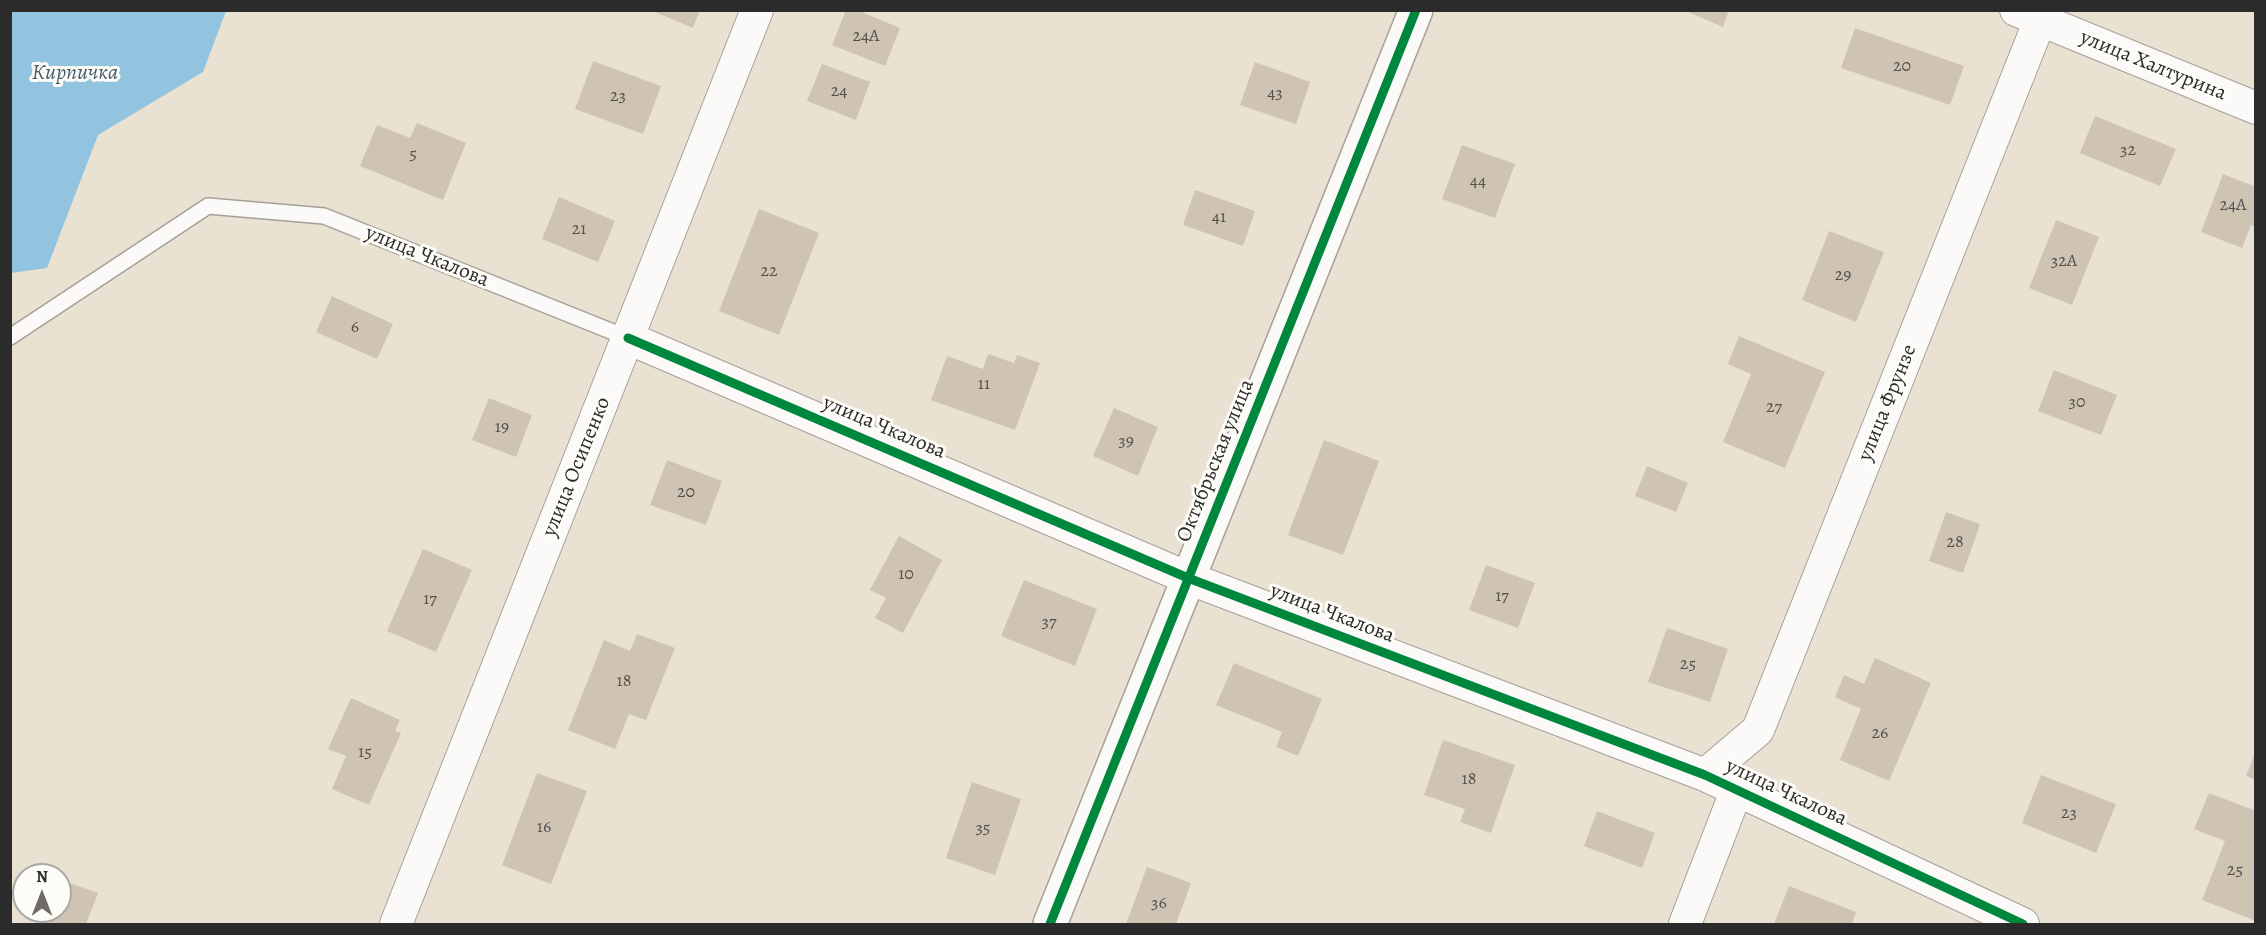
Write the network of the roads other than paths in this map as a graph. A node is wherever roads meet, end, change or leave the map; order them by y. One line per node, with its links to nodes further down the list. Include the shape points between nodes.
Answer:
1 (758, 10): 6 (street, улица Осипенко)
2 (1416, 10): 7 (street, Октябрьская улица)
3 (2034, 14): 4 (street, улица Халтурина); 8 (street, улица Фрунзе, via 1758,730)
4 (2256, 108)
5 (10, 337): 6 (lane, улица Чкалова, via 208,206 324,216)
6 (628, 338): 7 (street, улица Чкалова); 10 (street, улица Осипенко)
7 (1188, 578): 8 (street, улица Чкалова); 11 (street, Октябрьская улица)
8 (1705, 775): 9 (street, улица Чкалова)
9 (1737, 789): 12 (street); 13 (street, улица Чкалова)
10 (396, 924)
11 (1050, 924)
12 (1685, 924)
13 (2023, 924)

